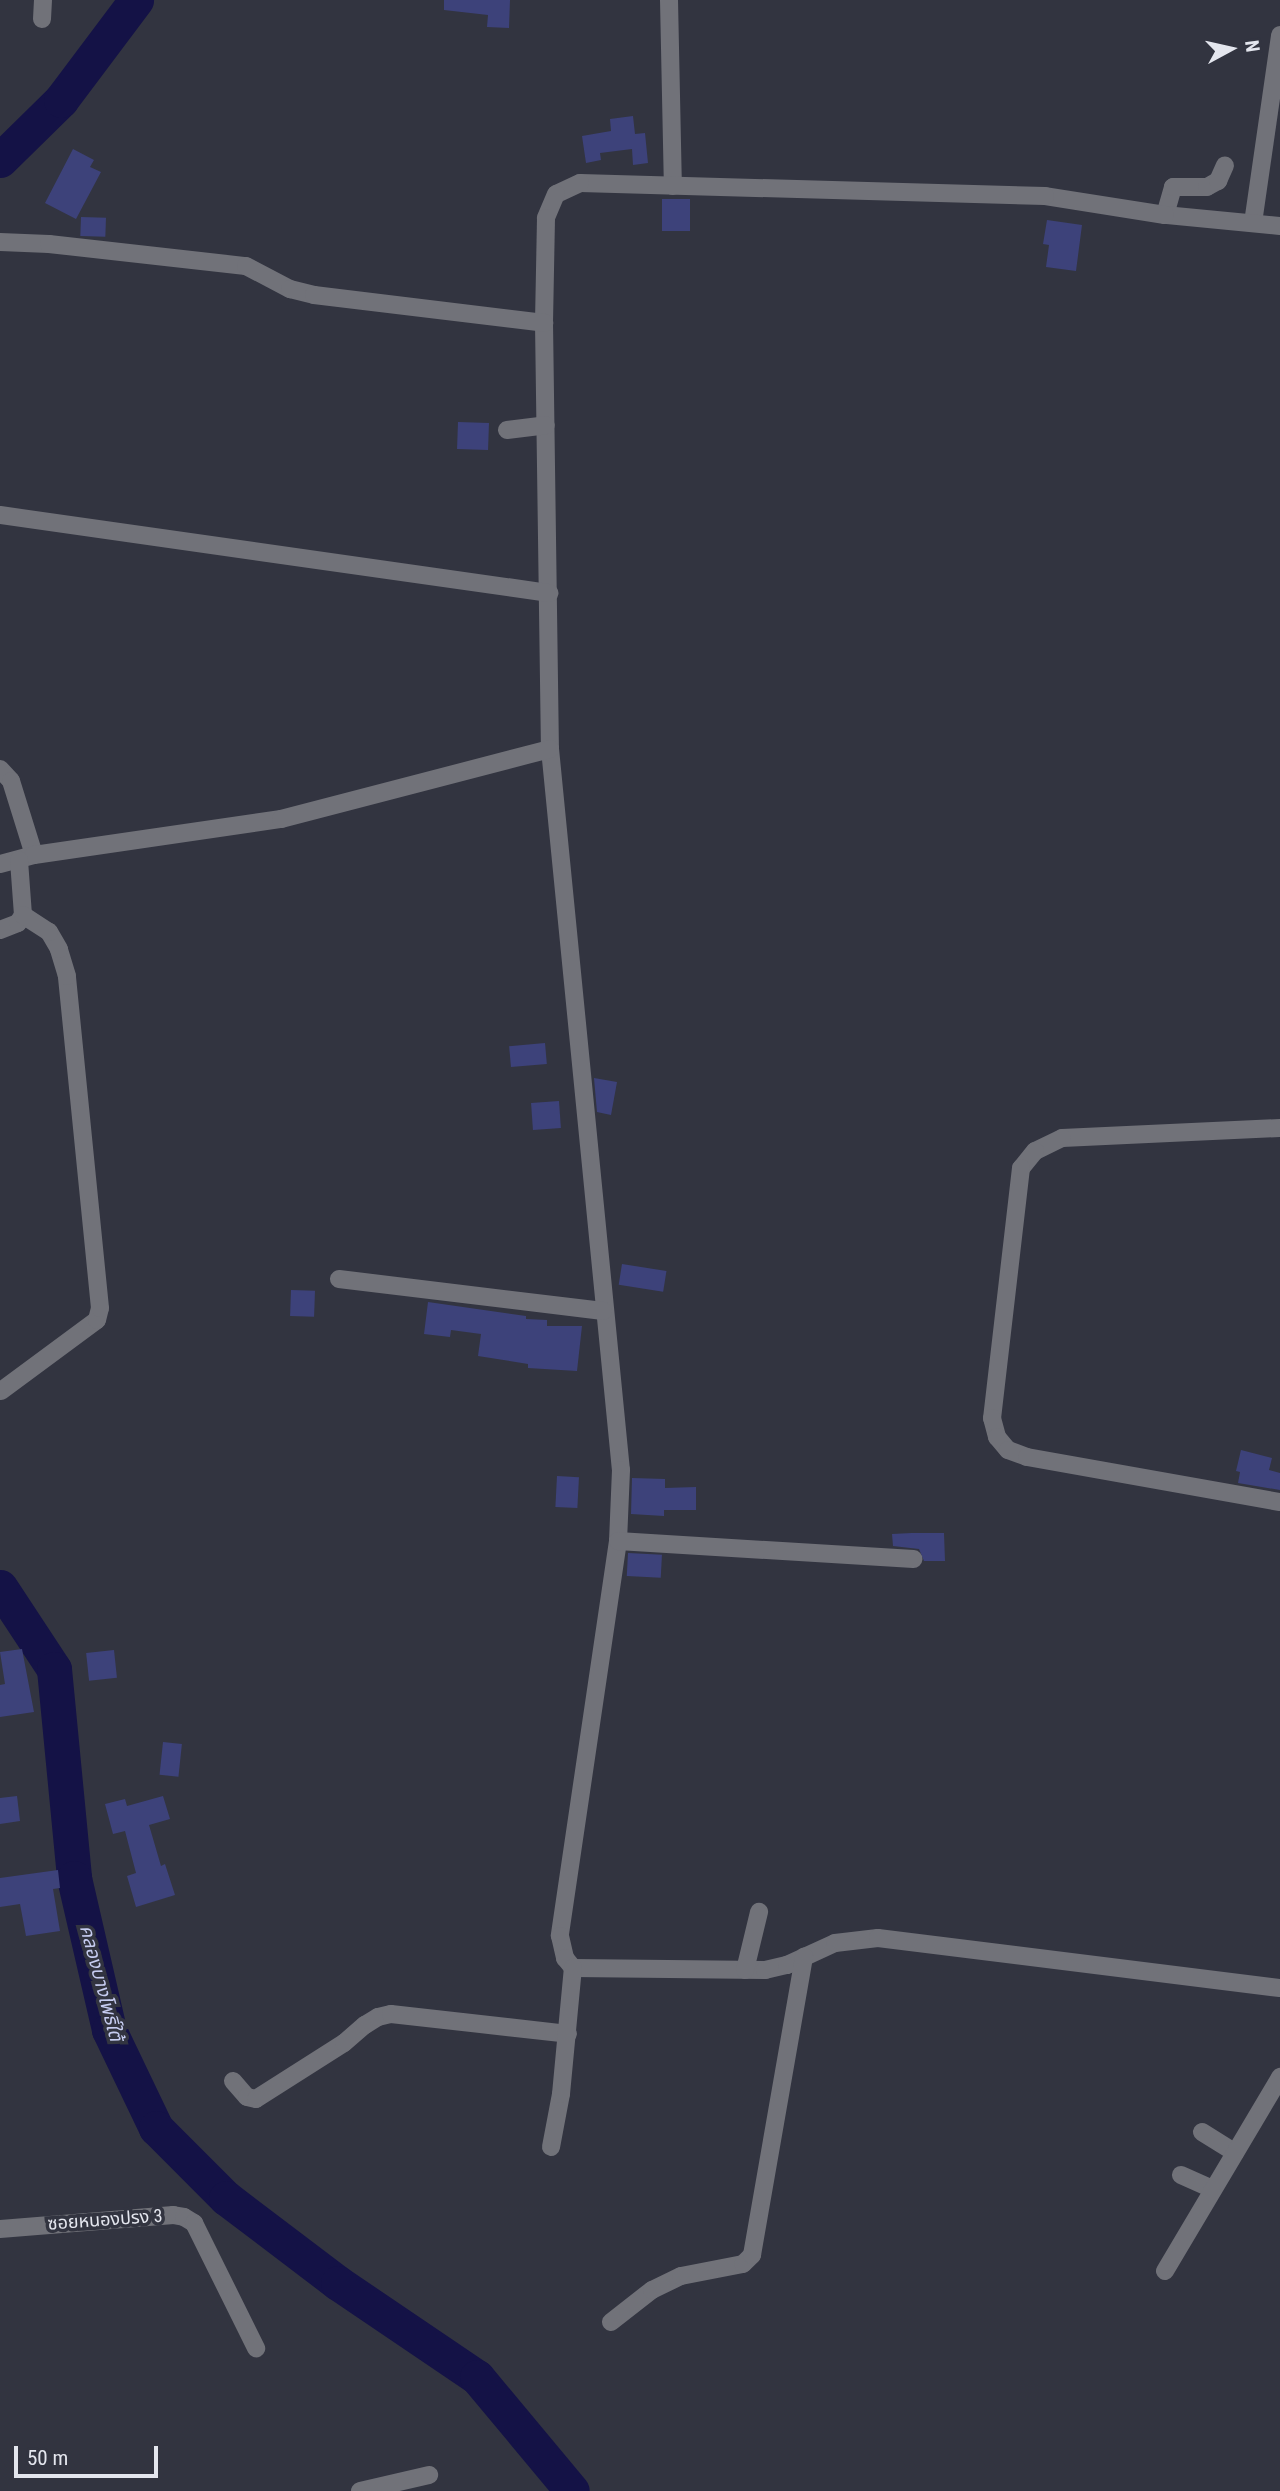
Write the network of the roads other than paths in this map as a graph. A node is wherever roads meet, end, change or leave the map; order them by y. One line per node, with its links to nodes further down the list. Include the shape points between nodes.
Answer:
1 (43, 0): 3 (street)
2 (669, 0): 6 (street)
3 (43, 19)
4 (1280, 35): 8 (street)
5 (1225, 165): 7 (street, via 1219,181 1208,187 1173,187)
6 (673, 186): 7 (street, via 1045,196); 11 (street, via 580,183 556,194 545,218)
7 (1166, 215): 8 (street)
8 (1253, 223): 9 (street)
9 (1280, 226)
10 (0, 242): 11 (street, via 246,266 290,289 314,295)
11 (544, 323): 12 (street)
12 (546, 425): 13 (street); 15 (street)
13 (507, 430)
14 (0, 515): 15 (street)
15 (549, 593): 16 (street)
16 (550, 749): 18 (street, via 281,819); 24 (street)
17 (0, 769): 18 (street, via 11,781)
18 (26, 858): 19 (street); 20 (street)
19 (0, 864)
20 (23, 915): 21 (street, via 18,923); 25 (street, via 49,932 60,948 67,976 100,1308 97,1320)
21 (0, 930)
22 (1280, 1128): 26 (street, via 1062,1138 1035,1151 1021,1168 992,1418 996,1437 1008,1450 1027,1457)
23 (339, 1279): 24 (street)
24 (603, 1311): 27 (street, via 621,1470)
25 (1, 1391)
26 (1280, 1502)
27 (618, 1541): 28 (street); 31 (street, via 560,1936 565,1958)
28 (913, 1559)
29 (759, 1912): 32 (street)
30 (804, 1957): 32 (street, via 787,1965); 33 (street, via 835,1943 878,1938); 44 (street, via 752,2255 743,2264 681,2276 652,2290)
31 (573, 1968): 32 (street); 34 (street)
32 (745, 1970)
33 (1280, 1987)
34 (568, 2034): 36 (street, via 391,2014 365,2025 256,2099 247,2097); 38 (street)
35 (1280, 2077): 39 (street)
36 (233, 2081)
37 (1202, 2132): 39 (street)
38 (551, 2147)
39 (1235, 2153): 41 (street)
40 (1181, 2175): 41 (street)
41 (1213, 2189): 43 (street)
42 (0, 2229): 45 (street, ซอยหนองปรง 3, via 184,2217 194,2223)
43 (1165, 2271)
44 (611, 2322)
45 (256, 2348)
46 (429, 2475): 47 (street)
47 (360, 2491)

